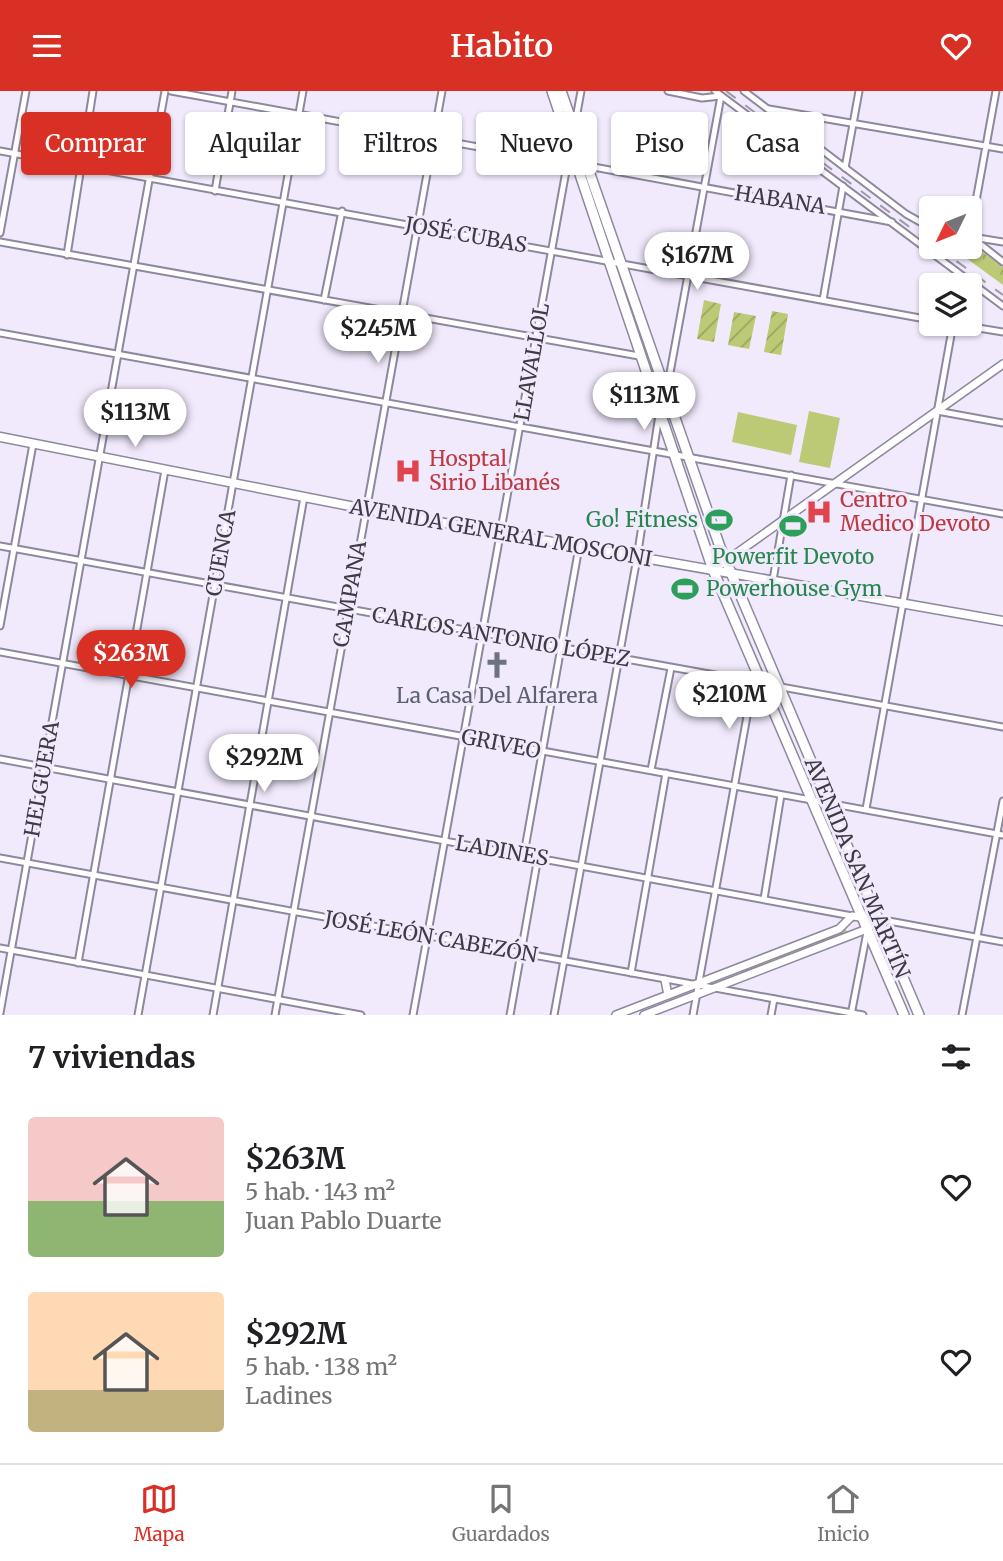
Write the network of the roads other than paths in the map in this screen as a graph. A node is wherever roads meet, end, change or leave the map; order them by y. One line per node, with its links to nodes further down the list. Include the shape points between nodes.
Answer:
1 (26, 91): 30 (street)
2 (93, 91): 19 (street)
3 (165, 91): 41 (street, HELGUERA)
4 (171, 91): 17 (street, HABANA)
5 (232, 91): 17 (street)
6 (303, 91): 21 (street, CUENCA)
7 (442, 91): 22 (street, CAMPANA)
8 (552, 91): 23 (main road, AVENIDA SAN MARTÍN)
9 (561, 91): 24 (main road, AVENIDA SAN MARTÍN)
10 (581, 91): 25 (street)
11 (668, 91): 16 (street, via 702,98)
12 (715, 91): 16 (street)
13 (744, 91): 18 (street)
14 (859, 91): 26 (street)
15 (996, 91): 27 (street)
16 (720, 96): 42 (street); 43 (street)
17 (230, 102): 20 (street, HABANA); 44 (street)
18 (769, 109): 26 (street); 33 (street)
19 (90, 112)
20 (283, 112)
21 (300, 112)
22 (438, 112)
23 (558, 112)
24 (569, 112)
25 (577, 112)
26 (853, 125): 27 (street); 33 (street)
27 (985, 146): 28 (street); 45 (street)
28 (1003, 149)
29 (0, 151): 30 (street, JOSÉ CUBAS)
30 (15, 154): 31 (street, JOSÉ CUBAS); 52 (street)
31 (21, 155)
32 (597, 168): 43 (street, HABANA)
33 (845, 168): 49 (street)
34 (79, 175): 58 (street)
35 (133, 175): 41 (street, JOSÉ CUBAS)
36 (288, 175): 46 (street, CUENCA)
37 (426, 175): 51 (street, CAMPANA)
38 (565, 175): 57 (street, LLAVALLOL)
39 (577, 175): 59 (main road, AVENIDA SAN MARTÍN)
40 (591, 175): 61 (main road, AVENIDA SAN MARTÍN)
41 (149, 178): 44 (street, JOSÉ CUBAS); 62 (street, HELGUERA)
42 (843, 186): 47 (street); 50 (street)
43 (702, 188): 47 (street, HABANA); 64 (street)
44 (215, 191): 46 (street, JOSÉ CUBAS)
45 (977, 196)
46 (283, 203): 48 (street, JOSÉ CUBAS); 65 (street, CUENCA)
47 (838, 210): 50 (street, HABANA); 68 (street)
48 (342, 211): 51 (street, JOSÉ CUBAS); 67 (street)
49 (919, 220)
50 (892, 222): 63 (street)
51 (417, 226): 57 (street, JOSÉ CUBAS); 70 (street, CAMPANA)
52 (0, 233)
53 (982, 238): 55 (street)
54 (0, 242): 58 (street)
55 (1003, 242)
56 (982, 245): 60 (street)
57 (552, 250): 59 (street, JOSÉ CUBAS); 76 (street, LLAVALLOL)
58 (67, 254): 62 (street)
59 (607, 261): 61 (street, JOSÉ CUBAS); 78 (main road, AVENIDA SAN MARTÍN)
60 (1003, 261)
61 (623, 263): 64 (street, JOSÉ CUBAS); 81 (main road, AVENIDA SAN MARTÍN)
62 (134, 266): 65 (street); 77 (street, HELGUERA)
63 (957, 273)
64 (686, 275): 68 (street, JOSÉ CUBAS); 81 (street)
65 (268, 290): 67 (street); 80 (street, CUENCA)
66 (982, 291): 69 (street)
67 (324, 300): 70 (street)
68 (823, 300): 71 (street, JOSÉ CUBAS)
69 (1003, 306)
70 (400, 314): 76 (street); 82 (street, CAMPANA)
71 (919, 318)
72 (982, 329): 73 (street)
73 (1003, 332)
74 (0, 333): 77 (street)
75 (952, 336): 83 (street)
76 (536, 339): 78 (street); 86 (street, LLAVALLOL)
77 (117, 354): 80 (street); 91 (street, HELGUERA)
78 (639, 356): 84 (main road, AVENIDA SAN MARTÍN)
79 (1003, 365): 83 (street)
80 (251, 378): 82 (street); 95 (street, CUENCA)
81 (666, 391): 92 (main road, AVENIDA SAN MARTÍN)
82 (384, 403): 86 (street); 99 (street, CAMPANA)
83 (937, 411): 85 (street); 96 (street); 98 (street)
84 (659, 415): 89 (street); 90 (main road, AVENIDA SAN MARTÍN)
85 (1003, 423)
86 (521, 427): 89 (street); 102 (street, LLAVALLOL)
87 (0, 437): 88 (main road, AVENIDA GENERAL MOSCONI)
88 (33, 444): 91 (main road, AVENIDA GENERAL MOSCONI); 105 (street)
89 (654, 451): 90 (street); 106 (street)
90 (674, 455): 92 (street); 109 (main road, AVENIDA SAN MARTÍN)
91 (99, 457): 93 (main road, AVENIDA GENERAL MOSCONI); 107 (street, HELGUERA)
92 (689, 457): 94 (street); 108 (main road, AVENIDA SAN MARTÍN)
93 (166, 470): 95 (main road, AVENIDA GENERAL MOSCONI); 110 (street)
94 (790, 475): 96 (street); 101 (street)
95 (232, 484): 97 (main road, AVENIDA GENERAL MOSCONI); 113 (street, CUENCA)
96 (833, 484): 98 (street); 101 (street)
97 (304, 497): 99 (main road, AVENIDA GENERAL MOSCONI); 114 (street)
98 (921, 500): 100 (street); 115 (street)
99 (365, 509): 102 (main road, AVENIDA GENERAL MOSCONI); 116 (street, CAMPANA)
100 (1003, 513)
101 (782, 520): 108 (street); 112 (street)
102 (501, 533): 104 (main road, AVENIDA GENERAL MOSCONI); 119 (street, LLAVALLOL)
103 (0, 546): 105 (street, CARLOS ANTONIO LÓPEZ)
104 (579, 547): 106 (main road, AVENIDA GENERAL MOSCONI); 120 (street)
105 (14, 548): 107 (street, CARLOS ANTONIO LÓPEZ); 118 (street)
106 (637, 558): 109 (main road, AVENIDA GENERAL MOSCONI); 122 (street)
107 (81, 560): 110 (street, CARLOS ANTONIO LÓPEZ); 123 (street, HELGUERA)
108 (725, 560): 109 (street); 111 (main road, AVENIDA SAN MARTÍN)
109 (713, 570): 111 (main road, AVENIDA GENERAL MOSCONI); 126 (main road, AVENIDA SAN MARTÍN)
110 (147, 572): 113 (street, CARLOS ANTONIO LÓPEZ); 125 (street)
111 (730, 573): 112 (main road, AVENIDA GENERAL MOSCONI); 127 (main road, AVENIDA SAN MARTÍN)
112 (773, 580): 115 (main road, AVENIDA GENERAL MOSCONI)
113 (215, 585): 114 (street, CARLOS ANTONIO LÓPEZ); 128 (street, CUENCA)
114 (287, 597): 116 (street, CARLOS ANTONIO LÓPEZ); 129 (street)
115 (902, 603): 117 (main road, AVENIDA GENERAL MOSCONI); 130 (street)
116 (348, 609): 119 (street, CARLOS ANTONIO LÓPEZ); 131 (street, CAMPANA)
117 (1003, 621)
118 (0, 626)
119 (483, 633): 120 (street, CARLOS ANTONIO LÓPEZ); 133 (street, LLAVALLOL)
120 (559, 647): 122 (street, CARLOS ANTONIO LÓPEZ); 134 (street)
121 (0, 652): 123 (street, GRIVEO)
122 (617, 658): 124 (street, CARLOS ANTONIO LÓPEZ); 136 (street)
123 (62, 664): 125 (street, GRIVEO); 137 (street, HELGUERA)
124 (671, 668): 126 (street, CARLOS ANTONIO LÓPEZ); 138 (street)
125 (128, 676): 128 (street, GRIVEO); 140 (street)
126 (755, 679): 127 (street, CARLOS ANTONIO LÓPEZ); 141 (street); 144 (main road, AVENIDA SAN MARTÍN)
127 (777, 685): 130 (street, CARLOS ANTONIO LÓPEZ); 146 (main road, AVENIDA SAN MARTÍN)
128 (196, 689): 129 (street, GRIVEO); 142 (street, CUENCA)
129 (268, 702): 131 (street, GRIVEO); 147 (street)
130 (883, 706): 132 (street, CARLOS ANTONIO LÓPEZ); 148 (street)
131 (329, 713): 133 (street, GRIVEO); 149 (street, CAMPANA)
132 (1003, 727)
133 (464, 737): 134 (street, GRIVEO); 151 (street, LLAVALLOL)
134 (542, 752): 136 (street, GRIVEO); 152 (street)
135 (0, 759): 137 (street, LADINES)
136 (600, 762): 138 (street, GRIVEO); 156 (street)
137 (43, 767): 140 (street, LADINES); 155 (street, HELGUERA)
138 (651, 770): 139 (street, GRIVEO)
139 (666, 773): 141 (street, GRIVEO); 158 (street)
140 (111, 780): 142 (street, LADINES); 157 (street)
141 (734, 786): 143 (street, GRIVEO); 160 (street)
142 (178, 792): 147 (street, LADINES); 159 (street, CUENCA)
143 (780, 795): 144 (street, GRIVEO); 161 (street)
144 (812, 800): 146 (street, GRIVEO); 164 (main road, AVENIDA SAN MARTÍN)
145 (1003, 801): 150 (street)
146 (829, 803): 148 (street, GRIVEO); 165 (main road, AVENIDA SAN MARTÍN)
147 (248, 804): 149 (street, LADINES); 162 (street)
148 (866, 809): 150 (street, GRIVEO)
149 (311, 816): 151 (street, LADINES); 163 (street, CAMPANA)
150 (1000, 834): 168 (street)
151 (446, 841): 152 (street, LADINES); 167 (street, LLAVALLOL)
152 (524, 854): 153 (street, LADINES)
153 (538, 857): 156 (street, LADINES); 172 (street)
154 (0, 858): 155 (street, JOSÉ LEÓN CABEZÓN)
155 (27, 863): 157 (street, JOSÉ LEÓN CABEZÓN); 171 (street, HELGUERA)
156 (580, 865): 158 (street, LADINES); 173 (street)
157 (93, 875): 159 (street, JOSÉ LEÓN CABEZÓN); 174 (street)
158 (648, 877): 160 (street, LADINES); 175 (street)
159 (160, 888): 162 (street, JOSÉ LEÓN CABEZÓN); 176 (street, CUENCA)
160 (716, 891): 161 (street, LADINES); 178 (street)
161 (764, 899): 164 (street, LADINES)
162 (233, 901): 163 (street, JOSÉ LEÓN CABEZÓN); 179 (street)
163 (294, 912): 167 (street, JOSÉ LEÓN CABEZÓN); 183 (street, CAMPANA)
164 (857, 916): 165 (street, LADINES); 166 (main road, AVENIDA SAN MARTÍN); 178 (street, via 839,929)
165 (878, 919): 166 (street); 168 (street, LADINES); 199 (main road, AVENIDA SAN MARTÍN)
166 (867, 929): 180 (street); 185 (street); 198 (main road, AVENIDA SAN MARTÍN)
167 (429, 936): 172 (street, JOSÉ LEÓN CABEZÓN); 190 (street, LLAVALLOL)
168 (978, 938): 169 (street, LADINES); 200 (street)
169 (1003, 942)
170 (0, 948): 171 (street)
171 (11, 950): 174 (street); 184 (street, HELGUERA)
172 (520, 953): 173 (street, JOSÉ LEÓN CABEZÓN); 191 (street)
173 (563, 960): 175 (street, JOSÉ LEÓN CABEZÓN); 192 (street)
174 (78, 963): 176 (street)
175 (631, 973): 177 (street, JOSÉ LEÓN CABEZÓN)
176 (144, 976): 179 (street); 186 (street, CUENCA)
177 (665, 980): 178 (street, JOSÉ LEÓN CABEZÓN); 181 (street)
178 (697, 987): 180 (street); 181 (street); 194 (street); 195 (street)
179 (218, 988): 183 (street); 187 (street)
180 (711, 989): 182 (street)
181 (668, 995): 193 (street)
182 (774, 999): 185 (street); 196 (street)
183 (278, 1000): 188 (street, CAMPANA); 189 (street)
184 (0, 1013)
185 (851, 1014): 197 (street)
186 (138, 1015)
187 (213, 1015)
188 (275, 1015)
189 (361, 1015)
190 (413, 1015)
191 (510, 1015)
192 (554, 1015)
193 (616, 1015)
194 (644, 1015)
195 (693, 1015)
196 (771, 1015)
197 (863, 1015)
198 (904, 1015)
199 (919, 1015)
200 (962, 1015)

